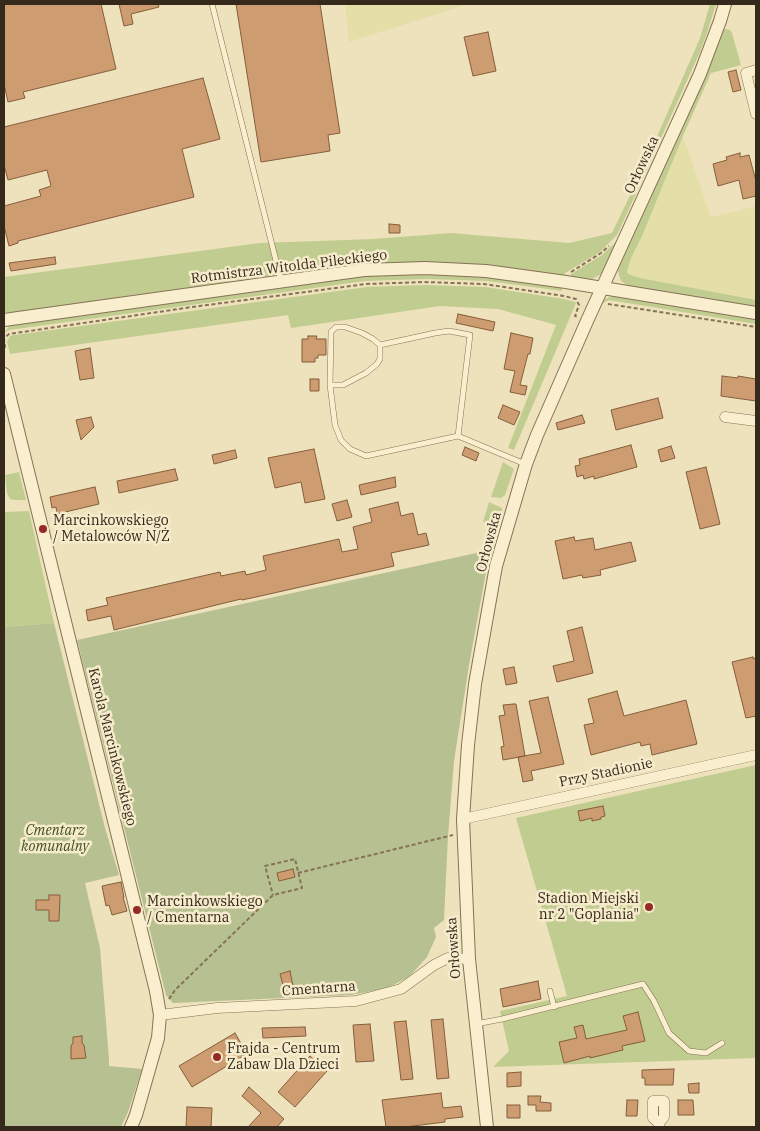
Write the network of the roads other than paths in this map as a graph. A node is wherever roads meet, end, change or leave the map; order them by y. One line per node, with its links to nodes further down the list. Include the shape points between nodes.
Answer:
1 (212, 4): 5 (lane)
2 (725, 4): 6 (street, Orłowska, via 700,74)
3 (756, 70): 4 (street, via 746,73)
4 (756, 114)
5 (281, 281): 6 (street, Rotmistrza Witolda Pileckiego, via 364,270 425,268 486,271); 8 (street, Rotmistrza Witolda Pileckiego)
6 (602, 288): 7 (street, Rotmistrza Witolda Pileckiego); 15 (street, Orłowska)
7 (756, 313)
8 (4, 320)
9 (380, 345): 11 (lane, via 380,359 366,373 343,385); 11 (lane, via 362,333 336,327 331,332); 14 (lane, via 449,331 470,335)
10 (4, 374): 21 (street, Karola Marcinkowskiego)
11 (330, 385): 14 (lane, via 335,424 341,440 350,449 366,456)
12 (725, 417): 13 (street)
13 (756, 421)
14 (458, 436): 15 (lane)
15 (526, 464): 17 (street, Orłowska, via 496,566 477,674)
16 (756, 755): 17 (street, Przy Stadionie)
17 (463, 819): 18 (street, Orłowska)
18 (468, 959): 21 (street, Cmentarna, via 448,958 401,989 356,1001 217,1008); 22 (street, Orłowska)
19 (550, 991): 20 (lane)
20 (554, 1007): 22 (lane); 23 (lane, via 644,984 669,1033 688,1051 706,1053)
21 (160, 1015): 24 (street, Karola Marcinkowskiego, via 156,1049)
22 (476, 1024): 25 (street, Orłowska)
23 (722, 1043)
24 (131, 1127)
25 (487, 1127)

